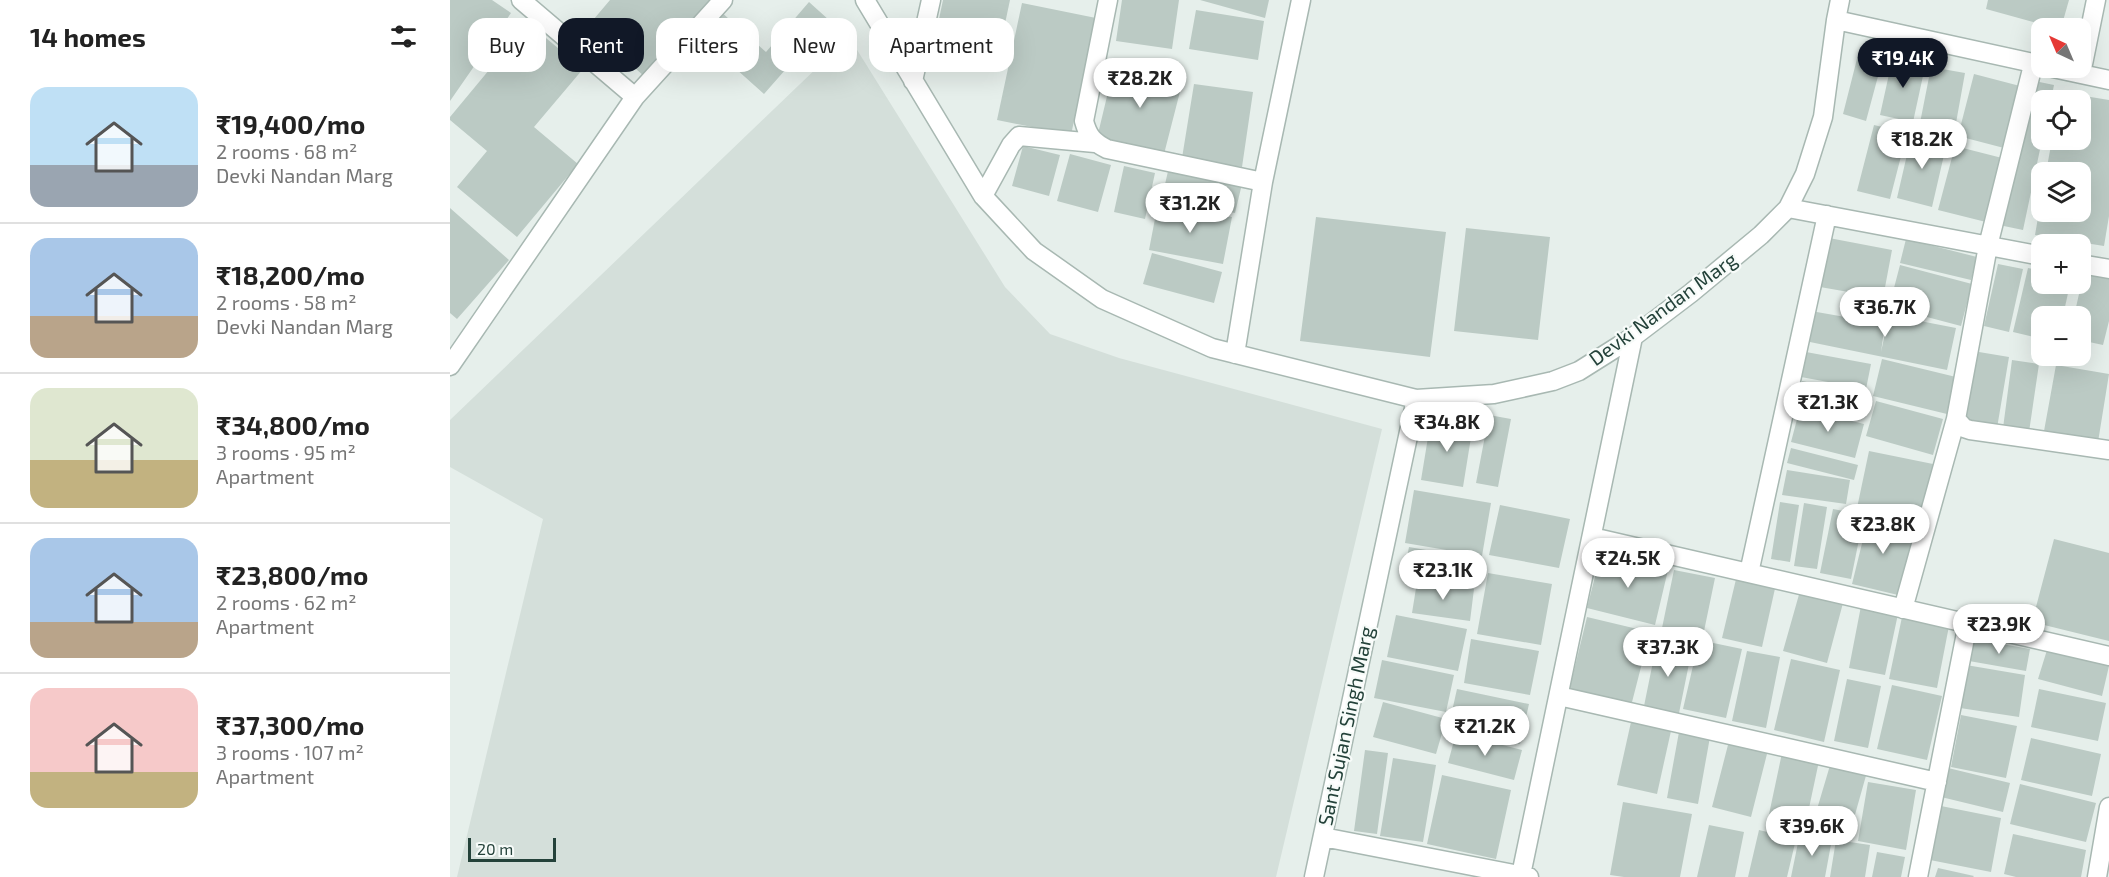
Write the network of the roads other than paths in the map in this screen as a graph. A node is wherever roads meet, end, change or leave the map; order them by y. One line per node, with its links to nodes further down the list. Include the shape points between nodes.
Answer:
1 (521, 0): 16 (street)
2 (723, 0): 16 (street)
3 (865, 0): 15 (street, Devki Nandan Marg)
4 (931, 0): 15 (street)
5 (1108, 0): 17 (street, via 1084,121 1088,136)
6 (1301, 0): 18 (street)
7 (1840, 0): 9 (street, Devki Nandan Marg)
8 (2097, 0): 10 (street)
9 (1836, 20): 11 (street); 20 (street, Devki Nandan Marg, via 1823,117 1805,174)
10 (2091, 28)
11 (2031, 63)
12 (2031, 73): 22 (street)
13 (2091, 76): 14 (street)
14 (2109, 80)
15 (913, 81): 19 (street, Devki Nandan Marg)
16 (635, 97): 28 (street)
17 (1095, 143): 18 (street, via 1107,149); 19 (street, via 1019,136)
18 (1263, 182): 27 (street)
19 (983, 196): 27 (street, Devki Nandan Marg, via 1034,251 1102,299 1212,348)
20 (1788, 207): 21 (street); 26 (street, Devki Nandan Marg, via 1761,236)
21 (1827, 215): 22 (street); 33 (street)
22 (1988, 246): 23 (street); 30 (street)
23 (2031, 254)
24 (2091, 266): 25 (street)
25 (2109, 269)
26 (1633, 337): 29 (street, Devki Nandan Marg, via 1553,381 1494,394); 32 (street)
27 (1235, 354): 29 (street, Devki Nandan Marg)
28 (450, 366)
29 (1416, 399): 40 (street, Sant Sujan Singh Marg)
30 (1956, 419): 31 (street, via 1970,430); 34 (street)
31 (2109, 450)
32 (1592, 537): 33 (street); 37 (street)
33 (1749, 573): 34 (street)
34 (1903, 609): 35 (street)
35 (1968, 623): 36 (street); 38 (street)
36 (2109, 656)
37 (1559, 696): 38 (street); 41 (street)
38 (1937, 782): 43 (street)
39 (2109, 807): 44 (street)
40 (1323, 837): 41 (street); 42 (street, Sant Sujan Singh Marg)
41 (1525, 876)
42 (1314, 877)
43 (1918, 877)
44 (2097, 877)

